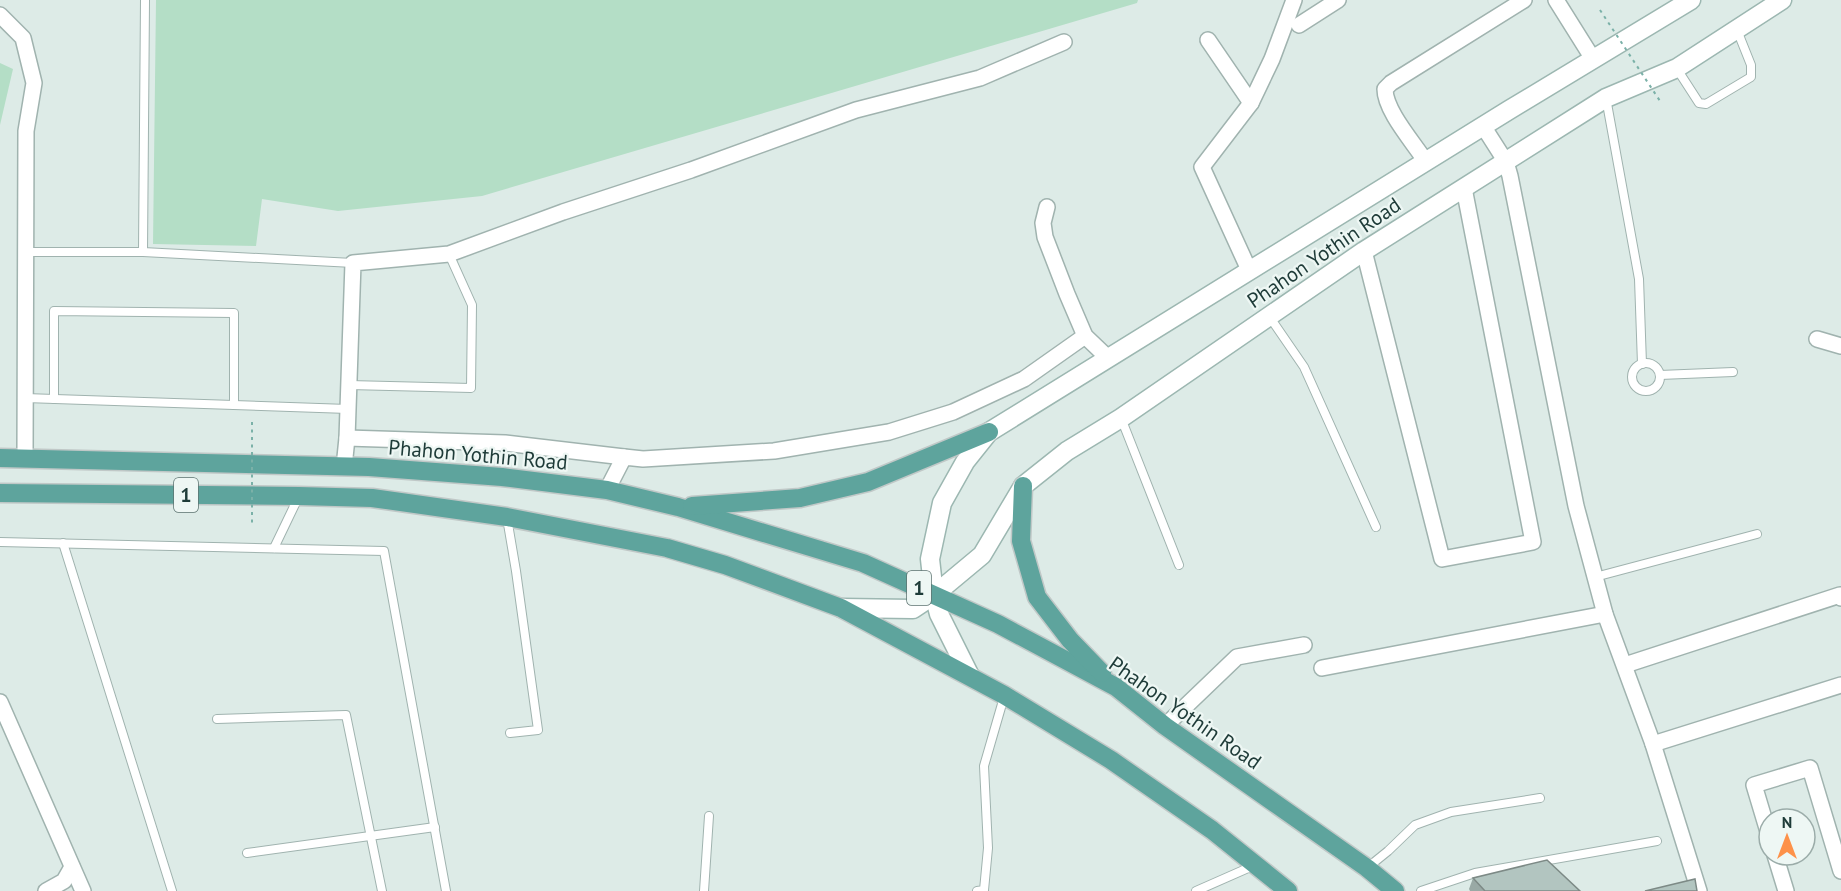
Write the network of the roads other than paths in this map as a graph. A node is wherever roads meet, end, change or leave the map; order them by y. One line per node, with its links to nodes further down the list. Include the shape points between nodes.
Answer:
1 (145, 0): 24 (lane)
2 (1294, 0): 16 (street)
3 (1338, 0): 9 (street)
4 (1524, 0): 18 (street, via 1385,89 1392,111)
5 (1556, 0): 13 (street)
6 (1691, 0): 13 (main road, Phahon Yothin Road)
7 (1782, 0): 10 (main road, Phahon Yothin Road)
8 (0, 15): 23 (street, via 23,38 34,83 26,131)
9 (1299, 25)
10 (1737, 30): 14 (main road, Phahon Yothin Road); 14 (lane, via 1751,65 1751,77 1742,83 1706,104 1699,103)
11 (1208, 40): 16 (street)
12 (1064, 42): 25 (street, via 980,78 856,110)
13 (1593, 59): 17 (main road, Phahon Yothin Road)
14 (1677, 68): 15 (main road, Phahon Yothin Road)
15 (1606, 98): 19 (main road, Phahon Yothin Road); 33 (lane, via 1639,279)
16 (1251, 104): 27 (street, via 1202,167)
17 (1483, 126): 18 (main road, Phahon Yothin Road); 19 (street)
18 (1426, 162): 27 (main road, Phahon Yothin Road)
19 (1506, 162): 20 (main road, Phahon Yothin Road); 60 (street, via 1576,506)
20 (1464, 188): 22 (main road, Phahon Yothin Road); 22 (street, via 1533,542 1442,559)
21 (1047, 207): 29 (street, via 1045,237)
22 (1364, 250): 28 (main road, Phahon Yothin Road)
23 (26, 252): 24 (lane); 37 (street)
24 (143, 252): 26 (lane)
25 (449, 254): 26 (street); 36 (lane, via 472,305 471,388)
26 (353, 263): 36 (street)
27 (1249, 270): 32 (main road, Phahon Yothin Road)
28 (1269, 316): 41 (main road, Phahon Yothin Road); 54 (lane, via 1304,367)
29 (1085, 336): 32 (street); 44 (street, via 1024,380 952,412 890,432 774,452)
30 (1817, 339): 31 (street)
31 (1841, 346)
32 (1107, 357): 42 (main road, Phahon Yothin Road)
33 (1642, 364): 35 (lane, via 1654,366); 35 (lane, via 1632,375 1637,389 1656,388)
34 (1733, 372): 35 (lane)
35 (1660, 375)
36 (349, 385): 40 (street)
37 (25, 398): 38 (lane); 46 (street)
38 (54, 399): 39 (lane); 39 (lane, via 54,311 234,313)
39 (234, 405): 40 (lane)
40 (348, 409): 43 (street)
41 (1121, 418): 48 (main road, Phahon Yothin Road, via 1067,451); 59 (lane)
42 (989, 432): 52 (main road, via 867,482 800,498); 61 (main road, Phahon Yothin Road, via 965,462 942,503 930,559)
43 (347, 438): 44 (street, via 505,443); 47 (street)
44 (624, 457): 49 (street)
45 (0, 458): 46 (main road, Phahon Yothin Road / 1)
46 (25, 459): 47 (main road, Phahon Yothin Road / 1)
47 (344, 467): 49 (main road, Phahon Yothin Road / 1, via 502,477)
48 (1023, 486): 61 (main road, Phahon Yothin Road, via 982,555); 70 (main road, via 1020,541 1037,597 1070,640)
49 (607, 490): 52 (main road, Phahon Yothin Road / 1)
50 (0, 493): 51 (main road, Phahon Yothin Road / 1)
51 (299, 496): 53 (main road, Phahon Yothin Road / 1, via 372,498); 58 (lane)
52 (678, 507): 61 (main road, Phahon Yothin Road / 1, via 863,564)
53 (507, 517): 63 (main road, Phahon Yothin Road / 1, via 667,548); 75 (lane, via 538,730)
54 (1376, 527)
55 (1757, 534): 60 (lane)
56 (0, 542): 57 (lane)
57 (63, 543): 58 (lane); 91 (lane)
58 (274, 548): 80 (lane, via 384,551)
59 (1179, 565)
60 (1595, 577): 64 (street)
61 (934, 595): 63 (main road, Phahon Yothin Road, via 913,609); 68 (main road, Phahon Yothin Road, via 939,614); 70 (main road, Phahon Yothin Road / 1)
62 (1841, 596): 66 (street)
63 (841, 608): 68 (main road, Phahon Yothin Road / 1)
64 (1605, 614): 66 (street); 67 (street)
65 (1304, 645): 74 (street, via 1237,657)
66 (1625, 665): 76 (street)
67 (1322, 668)
68 (970, 676): 71 (main road, Phahon Yothin Road / 1)
69 (1841, 685): 76 (street)
70 (1116, 687): 74 (main road, Phahon Yothin Road / 1)
71 (1004, 695): 84 (main road, Phahon Yothin Road / 1, via 1111,760); 95 (lane, via 984,766 988,848 984,890)
72 (0, 702): 85 (street)
73 (217, 719): 81 (lane, via 346,715)
74 (1165, 726): 87 (main road, Phahon Yothin Road / 1)
75 (510, 734)
76 (1653, 744): 100 (street)
77 (1540, 798): 87 (lane, via 1451,812 1415,825)
78 (1761, 807): 88 (street, via 1754,785 1810,768)
79 (709, 816): 94 (lane)
80 (435, 827): 81 (lane); 93 (lane)
81 (372, 836): 83 (lane); 92 (lane)
82 (1657, 841): 99 (lane, via 1475,873)
83 (247, 853)
84 (1257, 865): 96 (lane); 97 (main road, Phahon Yothin Road / 1)
85 (72, 867): 89 (street, via 63,881); 90 (street)
86 (1779, 867): 101 (street)
87 (1368, 868): 98 (main road, Phahon Yothin Road / 1)
88 (1841, 871)
89 (46, 891)
90 (83, 891)
91 (171, 891)
92 (382, 891)
93 (446, 891)
94 (704, 891)
95 (978, 891)
96 (1196, 891)
97 (1288, 891)
98 (1395, 891)
99 (1421, 891)
100 (1700, 891)
101 (1786, 891)

